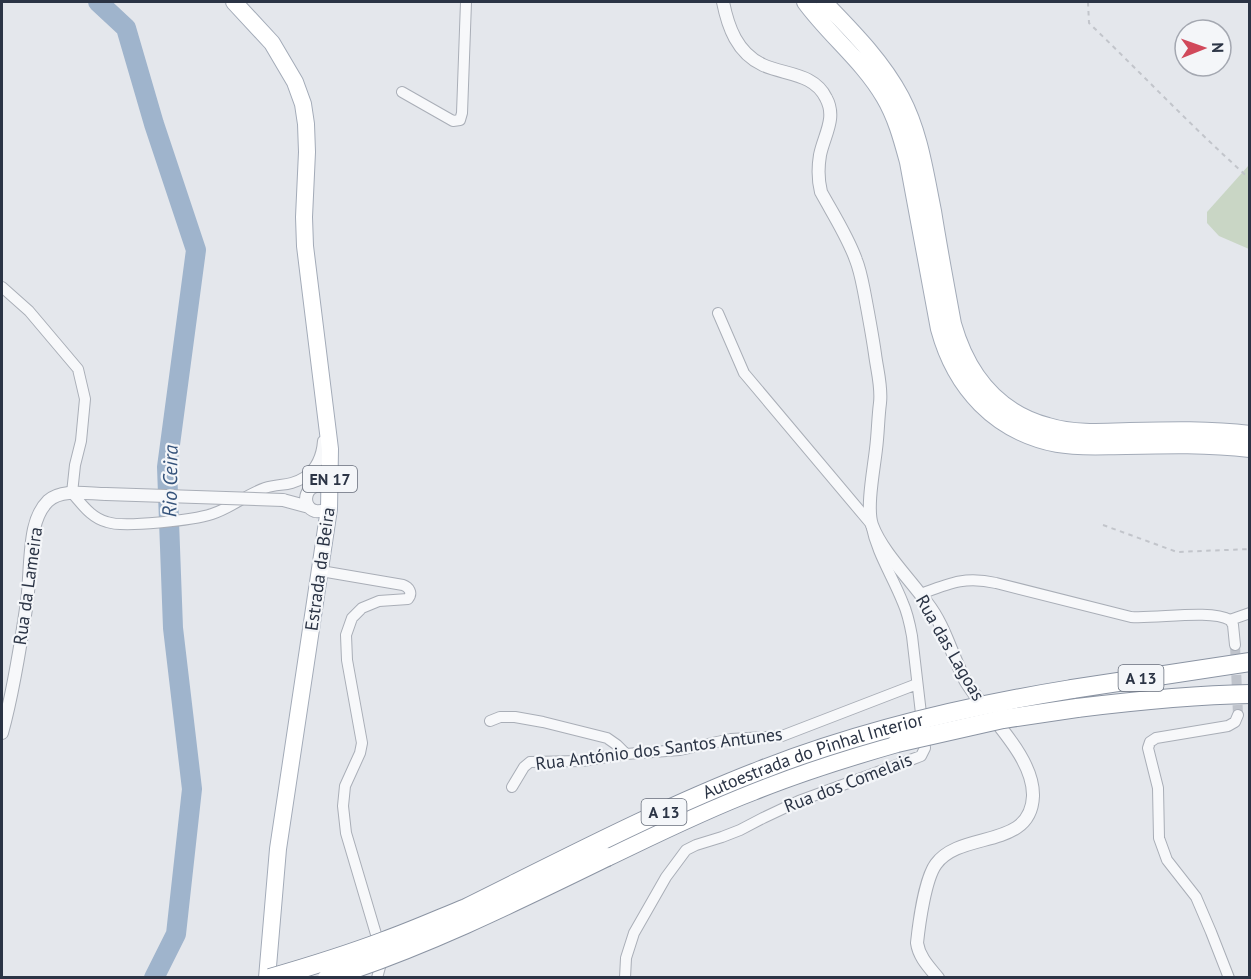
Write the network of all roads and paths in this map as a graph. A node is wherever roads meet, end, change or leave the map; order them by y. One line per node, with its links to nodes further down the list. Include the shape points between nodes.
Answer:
1 (234, 2): 11 (main road, Estrada da Beira / EN 17, via 272,43 303,104 307,152 305,246)
2 (466, 2): 7 (street, via 461,117 453,121)
3 (723, 2): 19 (street, via 734,39 751,58 811,81 820,87 829,103 830,124 820,155 819,183 857,262 878,377 880,404)
4 (804, 2): 13 (main road, via 876,85 890,107 908,162 939,329 957,374 974,398 1014,429 1058,444)
5 (824, 2): 12 (main road, via 875,57 913,124 953,324 964,357 992,394 1011,410 1060,429)
6 (1088, 2): 8 (path, via 1089,23)
7 (402, 92)
8 (1250, 178)
9 (2, 287): 15 (street, via 29,311 78,369 85,399)
10 (718, 313): 19 (street, via 744,373)
11 (326, 417): 14 (main road, Estrada da Beira / EN 17, via 330,458); 15 (street, via 322,452 305,476 290,484 266,487 213,514 117,524 97,518)
12 (1250, 434)
13 (1250, 449)
14 (317, 489): 16 (street); 17 (street, via 306,499); 18 (main road, Estrada da Beira / EN 17)
15 (72, 493): 16 (street, bridge); 32 (street, Rua da Lameira, via 48,501 34,529 27,603)
16 (283, 500): 17 (street)
17 (310, 508): 18 (street)
18 (329, 517): 22 (main road, Estrada da Beira / EN 17)
19 (871, 524): 23 (street, Rua das Lagoas); 28 (street, Rua dos Comelais, via 877,548 909,618)
20 (1103, 525): 21 (path, via 1177,552)
21 (1250, 549)
22 (321, 571): 35 (main road, Estrada da Beira / EN 17, via 278,849); 37 (street, via 403,585 410,591 408,599 362,608 352,618 346,635 346,660 362,743 345,786 343,806 346,833 381,951)
23 (921, 594): 25 (street, via 974,579 1131,617 1208,616); 39 (street, Rua das Lagoas, via 940,623 970,688 1017,751 1032,784 1033,796 1021,824 1010,832 958,847 935,864 917,943 922,958)
24 (1250, 613): 25 (street)
25 (1230, 620): 26 (street)
26 (1235, 645)
27 (1250, 662): 35 (highway, Autoestrada do Pinhal Interior / A 13, bridge, via 1013,698 887,729 792,759 692,799 426,925)
28 (917, 684): 33 (street, Rua António dos Santos Antunes, via 782,736); 38 (street, Rua dos Comelais, via 926,742 924,753 686,850 634,933 626,957)
29 (1250, 694): 36 (highway, Autoestrada do Pinhal Interior / A 13, bridge, via 1214,694 1003,718 858,754 751,791 474,921)
30 (1238, 715): 40 (street, via 1228,726 1156,738 1148,748 1158,788 1159,838 1167,860 1196,897)
31 (490, 721): 33 (street, via 515,717 543,722 607,738)
32 (2, 733)
33 (626, 754): 34 (street, Rua António dos Santos Antunes, via 582,761 530,762)
34 (512, 787)
35 (268, 978)
36 (327, 978)
37 (377, 978)
38 (625, 978)
39 (938, 978)
40 (1229, 978)

